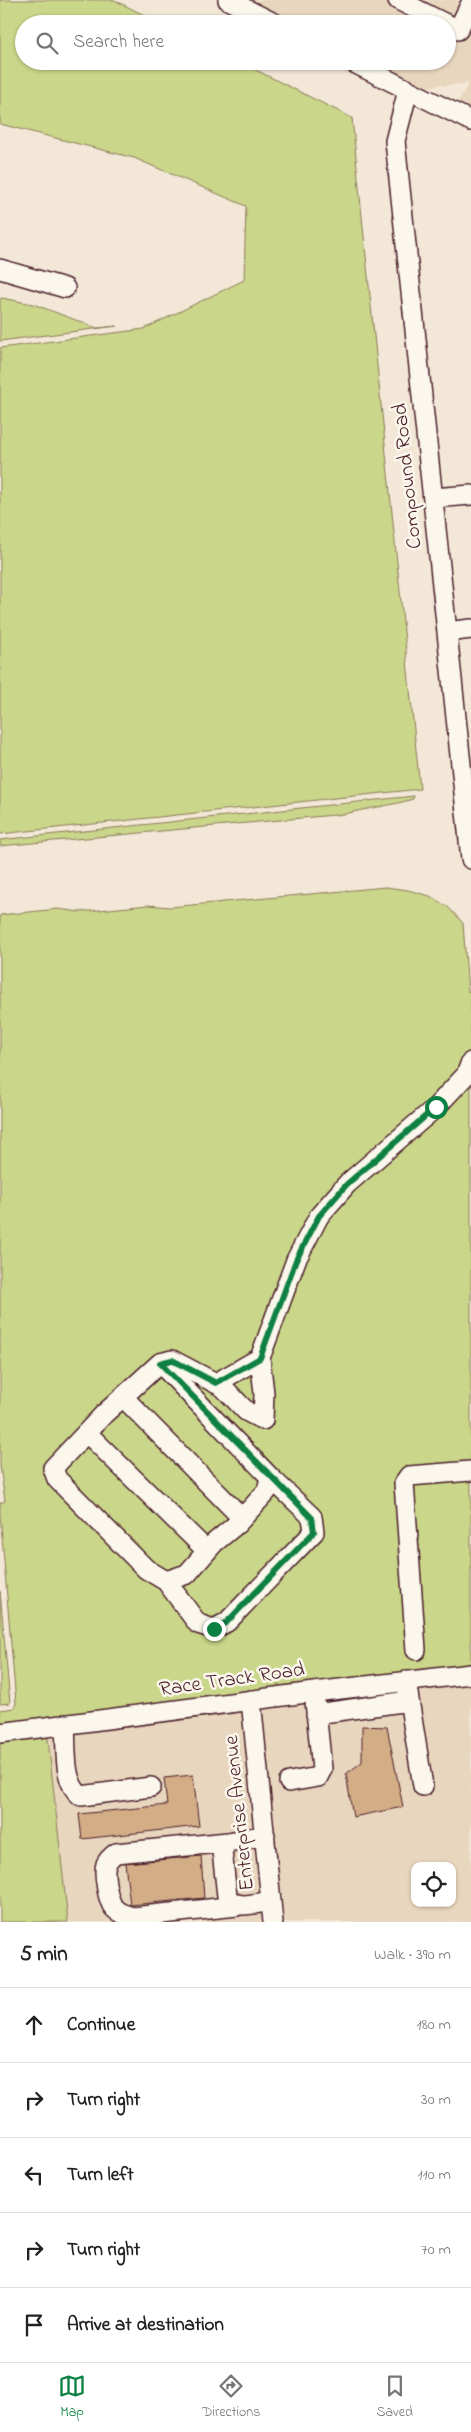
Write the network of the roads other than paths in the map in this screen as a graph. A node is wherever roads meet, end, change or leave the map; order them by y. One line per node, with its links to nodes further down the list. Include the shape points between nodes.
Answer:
1 (228, 0): 4 (street)
2 (398, 0): 5 (street)
3 (471, 3): 6 (street)
4 (258, 15)
5 (429, 15)
6 (456, 29)
7 (368, 70): 8 (street)
8 (408, 90): 9 (street); 13 (street, Compound Road, via 396,140)
9 (471, 121)
10 (0, 269): 11 (street)
11 (65, 288)
12 (471, 495): 13 (street)
13 (433, 498): 15 (street, Compound Road)
14 (471, 630): 15 (street)
15 (448, 632): 16 (street, Compound Road)
16 (471, 858)
17 (471, 1062): 18 (street, via 466,1074 436,1107 347,1184 319,1216 296,1260)
18 (260, 1358): 20 (street); 20 (street, via 263,1420 246,1410)
19 (160, 1363): 20 (street, via 172,1360); 21 (street); 24 (street)
20 (216, 1383)
21 (123, 1397): 22 (street); 25 (street)
22 (87, 1433): 26 (street); 27 (street, via 53,1468 57,1480 146,1569)
23 (471, 1471): 28 (street, via 409,1476 404,1483)
24 (270, 1477): 25 (street, via 267,1492); 27 (street, via 312,1518 314,1532 227,1622 214,1629 198,1624)
25 (242, 1518): 26 (street)
26 (207, 1551): 27 (street, via 187,1574)
27 (166, 1581)
28 (416, 1650)
29 (471, 1674): 30 (street, Race Track Road)
30 (406, 1681): 31 (street, Race Track Road); 33 (street)
31 (314, 1692): 32 (street, Race Track Road); 34 (street)
32 (251, 1700): 35 (street, Race Track Road); 40 (street, Enterprise Avenue)
33 (409, 1701): 34 (street); 39 (street)
34 (316, 1714): 37 (street, via 322,1769 318,1777)
35 (65, 1724): 36 (street, Race Track Road); 38 (street, via 69,1781 74,1791 81,1796)
36 (0, 1733)
37 (289, 1782)
38 (151, 1786)
39 (423, 1786)
40 (265, 1835): 41 (street); 42 (street, Enterprise Avenue)
41 (228, 1842): 43 (street, via 222,1851 227,1896); 43 (street, via 116,1852 105,1866 109,1901 121,1914 133,1917)
42 (271, 1901): 43 (street); 44 (street, Enterprise Avenue)
43 (237, 1906)
44 (273, 1922)

